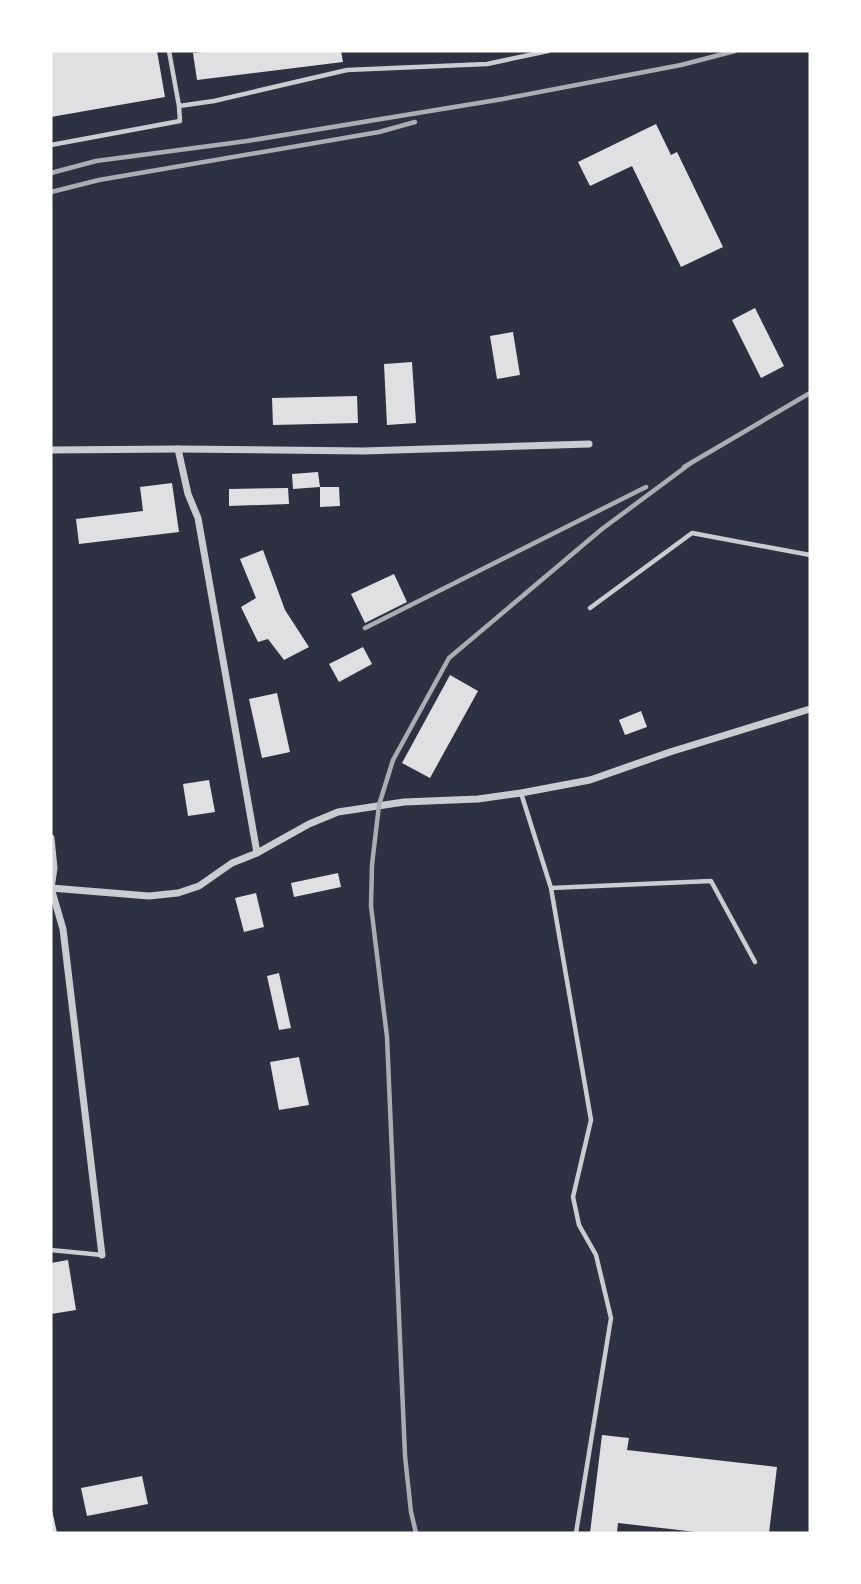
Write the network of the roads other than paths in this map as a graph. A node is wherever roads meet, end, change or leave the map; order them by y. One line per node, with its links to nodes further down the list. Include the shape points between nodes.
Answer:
1 (169, 51): 3 (lane)
2 (548, 51): 3 (lane, via 487,64 347,70)
3 (178, 106): 4 (lane, via 180,121)
4 (51, 145)
5 (589, 444): 6 (street, via 363,451)
6 (178, 449): 7 (street); 13 (street, via 198,518)
7 (51, 450)
8 (810, 555): 9 (lane, via 692,533)
9 (590, 608)
10 (810, 709): 11 (street, via 590,780)
11 (521, 793): 13 (street, via 338,812); 15 (lane)
12 (51, 838): 14 (street)
13 (257, 853): 14 (street, via 178,894)
14 (51, 888): 18 (street, via 63,929)
15 (551, 888): 16 (lane, via 711,881); 19 (lane, via 591,1120 573,1197 579,1225 596,1255 611,1318)
16 (755, 962)
17 (51, 1250): 18 (lane)
18 (102, 1255)
19 (576, 1533)

